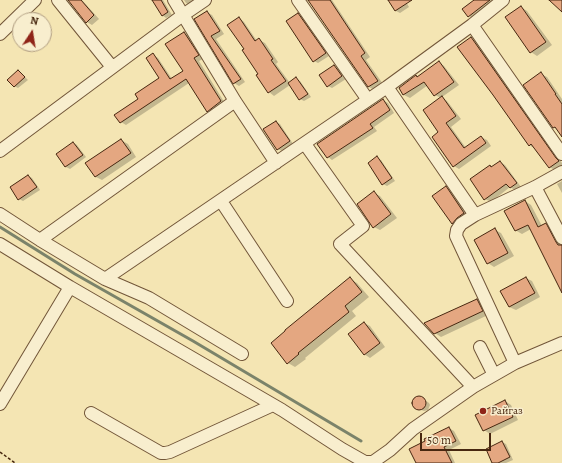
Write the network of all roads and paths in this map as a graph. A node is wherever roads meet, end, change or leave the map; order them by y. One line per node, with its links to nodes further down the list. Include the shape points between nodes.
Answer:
1 (35, 0): 9 (street)
2 (58, 0): 10 (street)
3 (174, 0): 7 (street)
4 (205, 0): 7 (street)
5 (298, 0): 12 (street)
6 (503, 0): 8 (street)
7 (183, 15): 10 (street); 13 (street)
8 (472, 25): 11 (street); 16 (street)
9 (0, 34)
10 (112, 67): 15 (street)
11 (386, 87): 12 (street); 22 (street)
12 (368, 100): 14 (street)
13 (235, 101): 17 (street); 24 (street)
14 (305, 144): 17 (street); 34 (street, via 363,226 340,244)
15 (0, 151)
16 (562, 154)
17 (276, 163): 20 (street)
18 (562, 172): 19 (street)
19 (535, 187): 22 (street); 23 (street)
20 (220, 201): 26 (street); 28 (street)
21 (0, 214): 24 (street)
22 (475, 215): 32 (street, via 461,224 456,236)
23 (562, 238)
24 (40, 240): 26 (street)
25 (0, 244): 27 (street)
26 (105, 279): 31 (street, via 149,298)
27 (70, 287): 35 (street); 36 (street)
28 (287, 301)
29 (562, 343): 32 (street)
30 (480, 347): 33 (street)
31 (242, 354)
32 (515, 363): 33 (street)
33 (494, 375): 34 (street)
34 (473, 388): 36 (street, via 413,429 373,462 365,462 342,449)
35 (0, 404)
36 (273, 405): 37 (street, via 165,453)
37 (91, 413)
38 (0, 452): 39 (path)
39 (15, 463)

